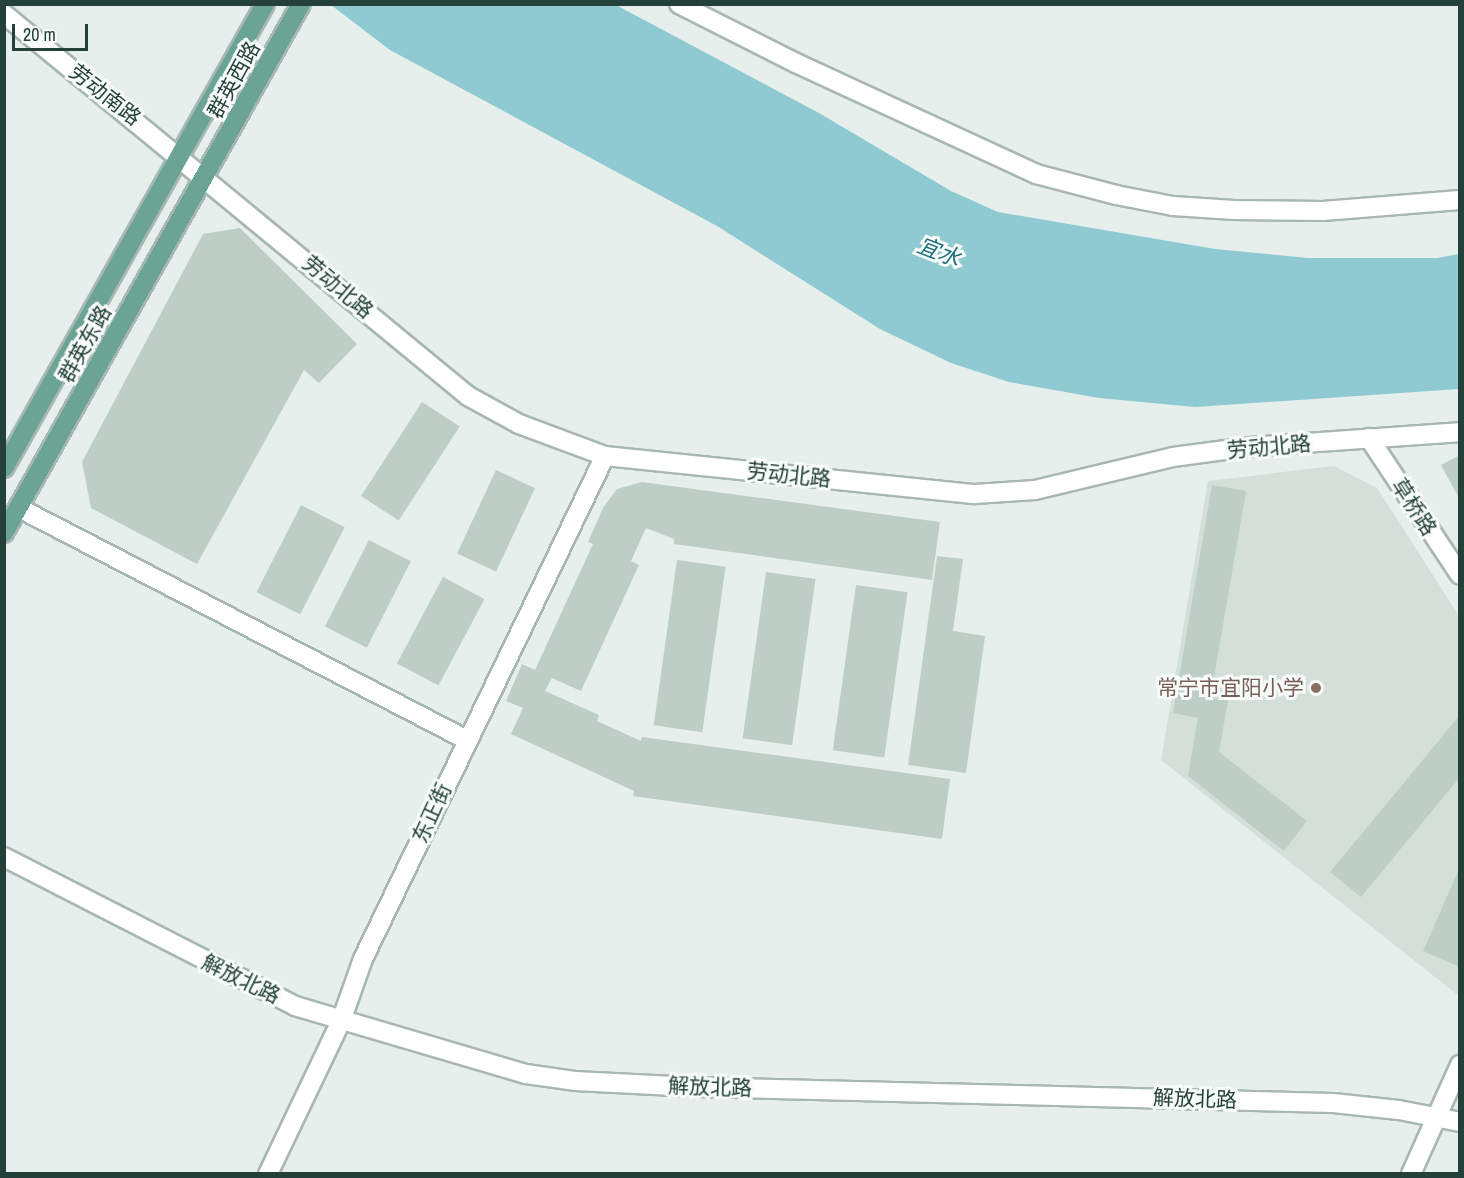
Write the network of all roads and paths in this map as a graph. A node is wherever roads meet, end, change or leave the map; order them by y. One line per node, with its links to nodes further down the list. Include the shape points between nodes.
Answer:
1 (265, 4): 5 (main road, 群英西路)
2 (302, 4): 6 (main road, 群英西路)
3 (679, 4): 7 (street, via 1036,174 1116,195 1173,206 1323,211)
4 (4, 14): 5 (street, 劳动南路)
5 (180, 156): 6 (street, 劳动南路); 11 (main road, 群英东路)
6 (205, 177): 10 (street, 劳动北路, via 468,396 519,424); 12 (main road, 群英东路)
7 (1460, 200)
8 (1460, 432): 9 (street, 劳动北路)
9 (1369, 438): 10 (street, 劳动北路, via 1184,456 1035,490 975,494); 14 (street, 草桥路)
10 (604, 456): 15 (street, 东正街)
11 (4, 468)
12 (19, 508): 13 (main road, 群英东路); 15 (street)
13 (4, 533)
14 (1460, 575)
15 (467, 740): 17 (street, 东正街, via 363,959)
16 (4, 857): 17 (street, 解放北路, via 295,1006)
17 (341, 1021): 19 (street, 解放北路, via 526,1074 575,1081 1333,1103); 21 (street, 东正街)
18 (1460, 1065): 19 (street)
19 (1436, 1117): 20 (street, 解放北路); 22 (street)
20 (1460, 1122)
21 (268, 1173)
22 (1411, 1173)

